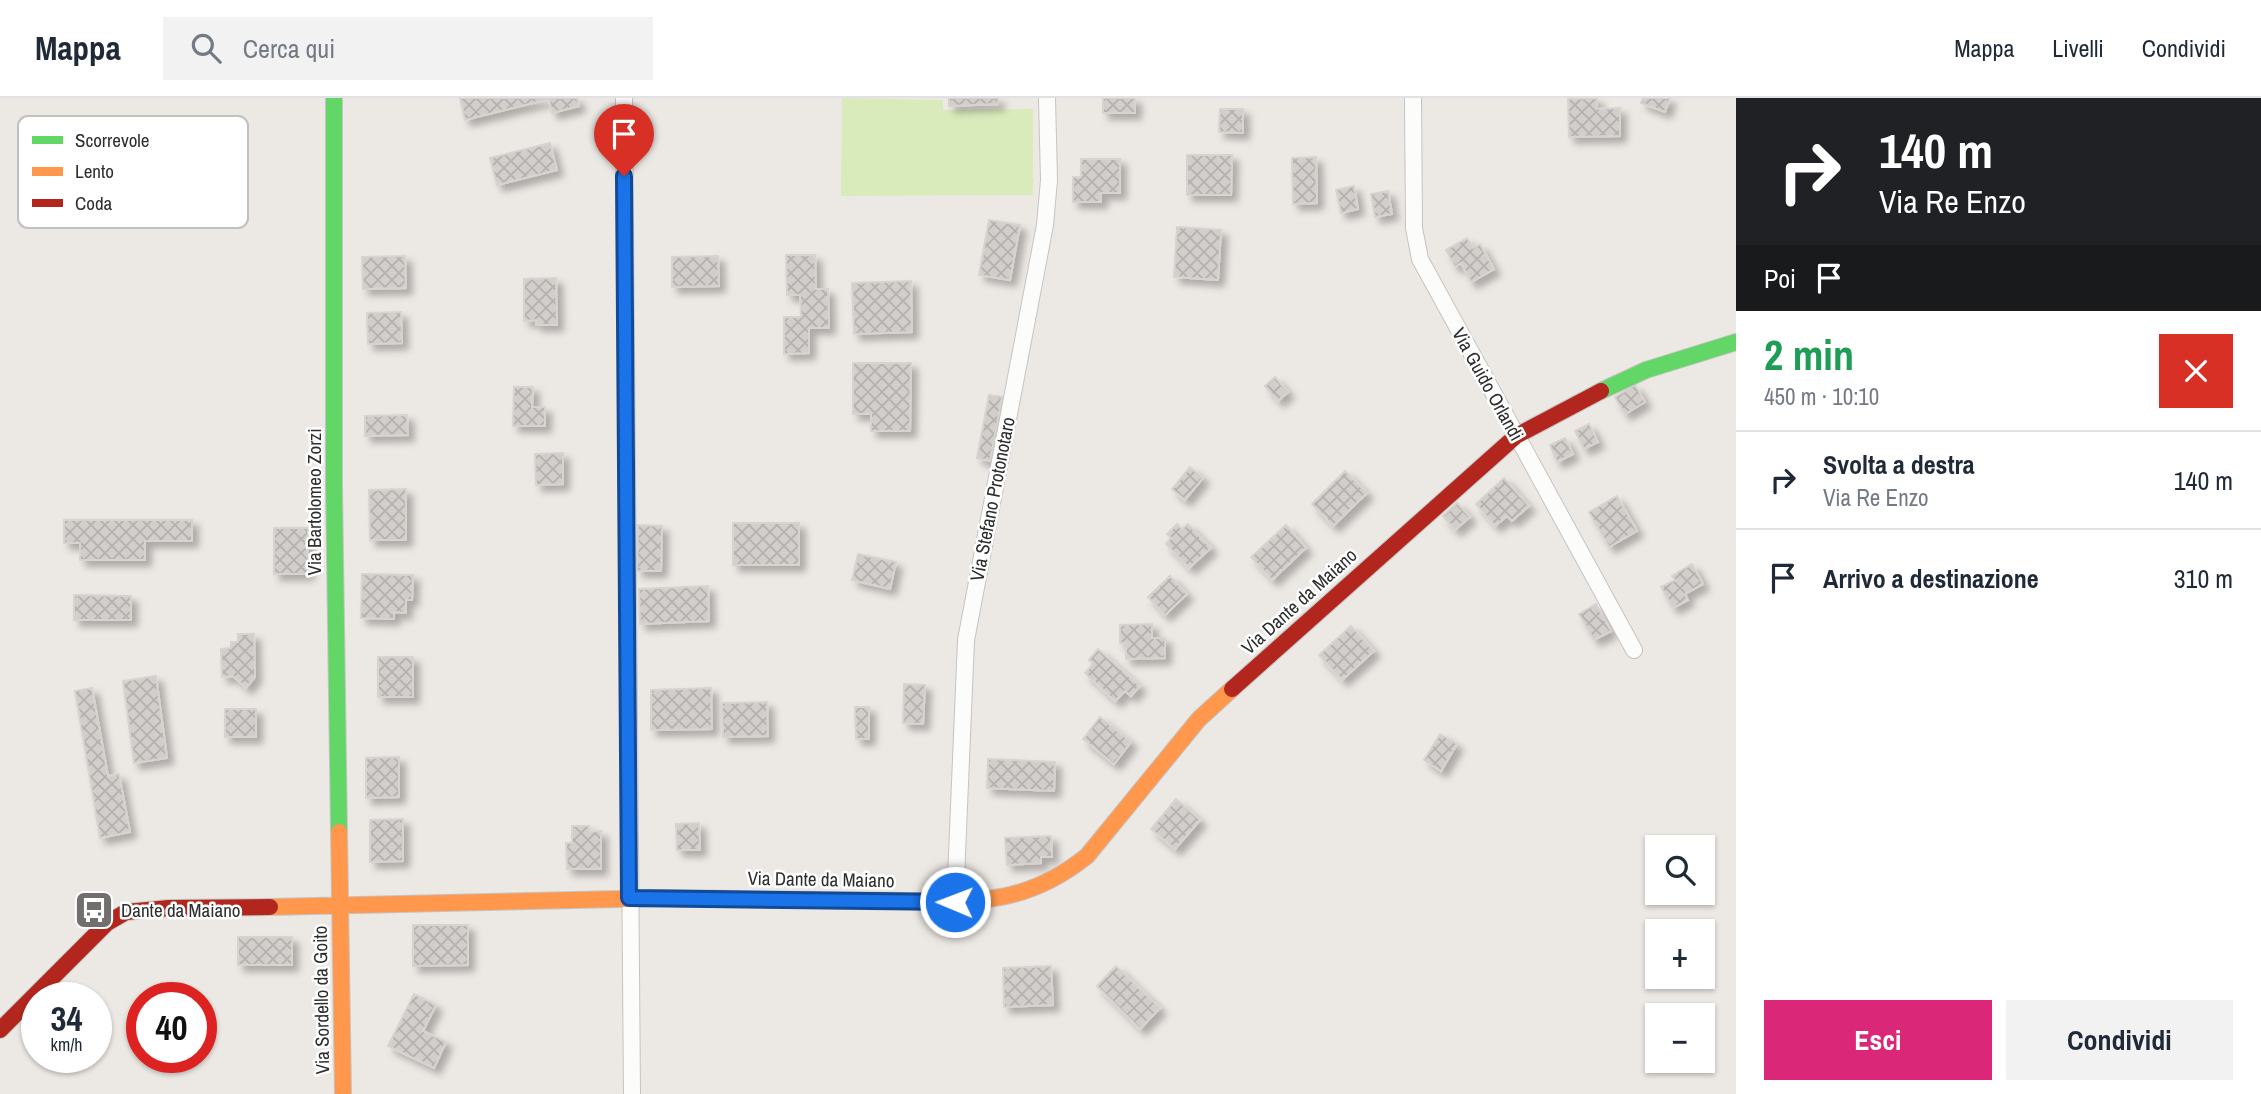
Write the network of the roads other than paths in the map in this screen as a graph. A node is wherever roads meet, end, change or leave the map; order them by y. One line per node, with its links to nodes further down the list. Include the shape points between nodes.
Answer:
1 (334, 98): 10 (street, Via Bartolomeo Zorzi)
2 (624, 98): 8 (street)
3 (1047, 98): 9 (street, Via Stefano Protonotaro, via 1045,225 965,640)
4 (1413, 98): 6 (street, Via Guido Orlandi, via 1418,250)
5 (1736, 342): 6 (street, Via Dante da Maiano, via 1646,370)
6 (1516, 436): 7 (street, Via Guido Orlandi); 9 (street, Via Dante da Maiano, via 1199,719 1087,856 1050,883 1021,895)
7 (1634, 650)
8 (629, 898): 9 (street, Via Dante da Maiano); 10 (street, Via Dante da Maiano); 13 (street)
9 (955, 902)
10 (340, 906): 11 (street, Via Dante da Maiano, via 169,908 121,914); 12 (street, Via Sordello da Goito)
11 (0, 1030)
12 (343, 1094)
13 (632, 1094)

